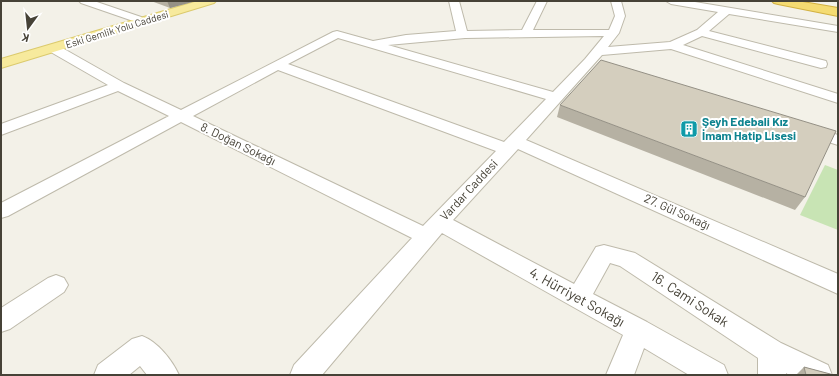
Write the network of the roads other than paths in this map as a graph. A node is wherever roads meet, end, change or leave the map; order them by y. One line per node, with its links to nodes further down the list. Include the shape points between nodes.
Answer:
1 (84, 1): 12 (street)
2 (210, 1): 12 (main road, Eski Gemlik Yolu Caddesi)
3 (454, 1): 16 (street)
4 (542, 1): 17 (street)
5 (616, 1): 15 (street, Vardar Caddesi, via 620,16)
6 (671, 1): 10 (street)
7 (778, 1): 11 (highway)
8 (817, 1): 9 (highway)
9 (838, 4)
10 (727, 10): 13 (street); 14 (street)
11 (838, 12)
12 (143, 21): 20 (main road, Eski Gemlik Yolu Caddesi)
13 (705, 28): 19 (street); 21 (street); 24 (street)
14 (838, 29)
15 (613, 33): 17 (street); 22 (street, Vardar Caddesi)
16 (462, 34): 17 (street); 18 (street, via 406,38)
17 (525, 34)
18 (371, 44): 25 (street, via 337,34); 27 (street)
19 (672, 45): 22 (street); 28 (street)
20 (53, 48): 23 (main road, Eski Gemlik Yolu Caddesi); 26 (street, 8. Doğan Sokağı)
21 (816, 52)
22 (598, 60): 27 (street, Vardar Caddesi)
23 (1, 64)
24 (821, 64)
25 (277, 65): 29 (street); 33 (street, 27. Gül Sokağı)
26 (119, 86): 29 (street, 8. Doğan Sokağı); 31 (street)
27 (557, 98): 33 (street, Vardar Caddesi)
28 (838, 100)
29 (180, 116): 34 (street); 35 (street, 8. Doğan Sokağı)
30 (793, 126): 32 (street)
31 (1, 130)
32 (838, 140)
33 (511, 145): 35 (street, Vardar Caddesi); 36 (street, 27. Gül Sokağı)
34 (1, 211)
35 (432, 229): 38 (street, 4. Hürriyet Sokağı); 44 (street, Vardar Caddesi)
36 (838, 284)
37 (56, 285): 39 (street)
38 (578, 298): 40 (street, 4. Hürriyet Sokağı); 41 (street, 16. Cami Sokak, via 604,253 627,259)
39 (1, 321)
40 (638, 330): 45 (street); 46 (street, 4. Hürriyet Sokağı)
41 (771, 363): 47 (street, 16. Cami Sokak)
42 (108, 375): 43 (street, via 142,348)
43 (165, 375)
44 (304, 375)
45 (620, 375)
46 (714, 375)
47 (818, 375)

